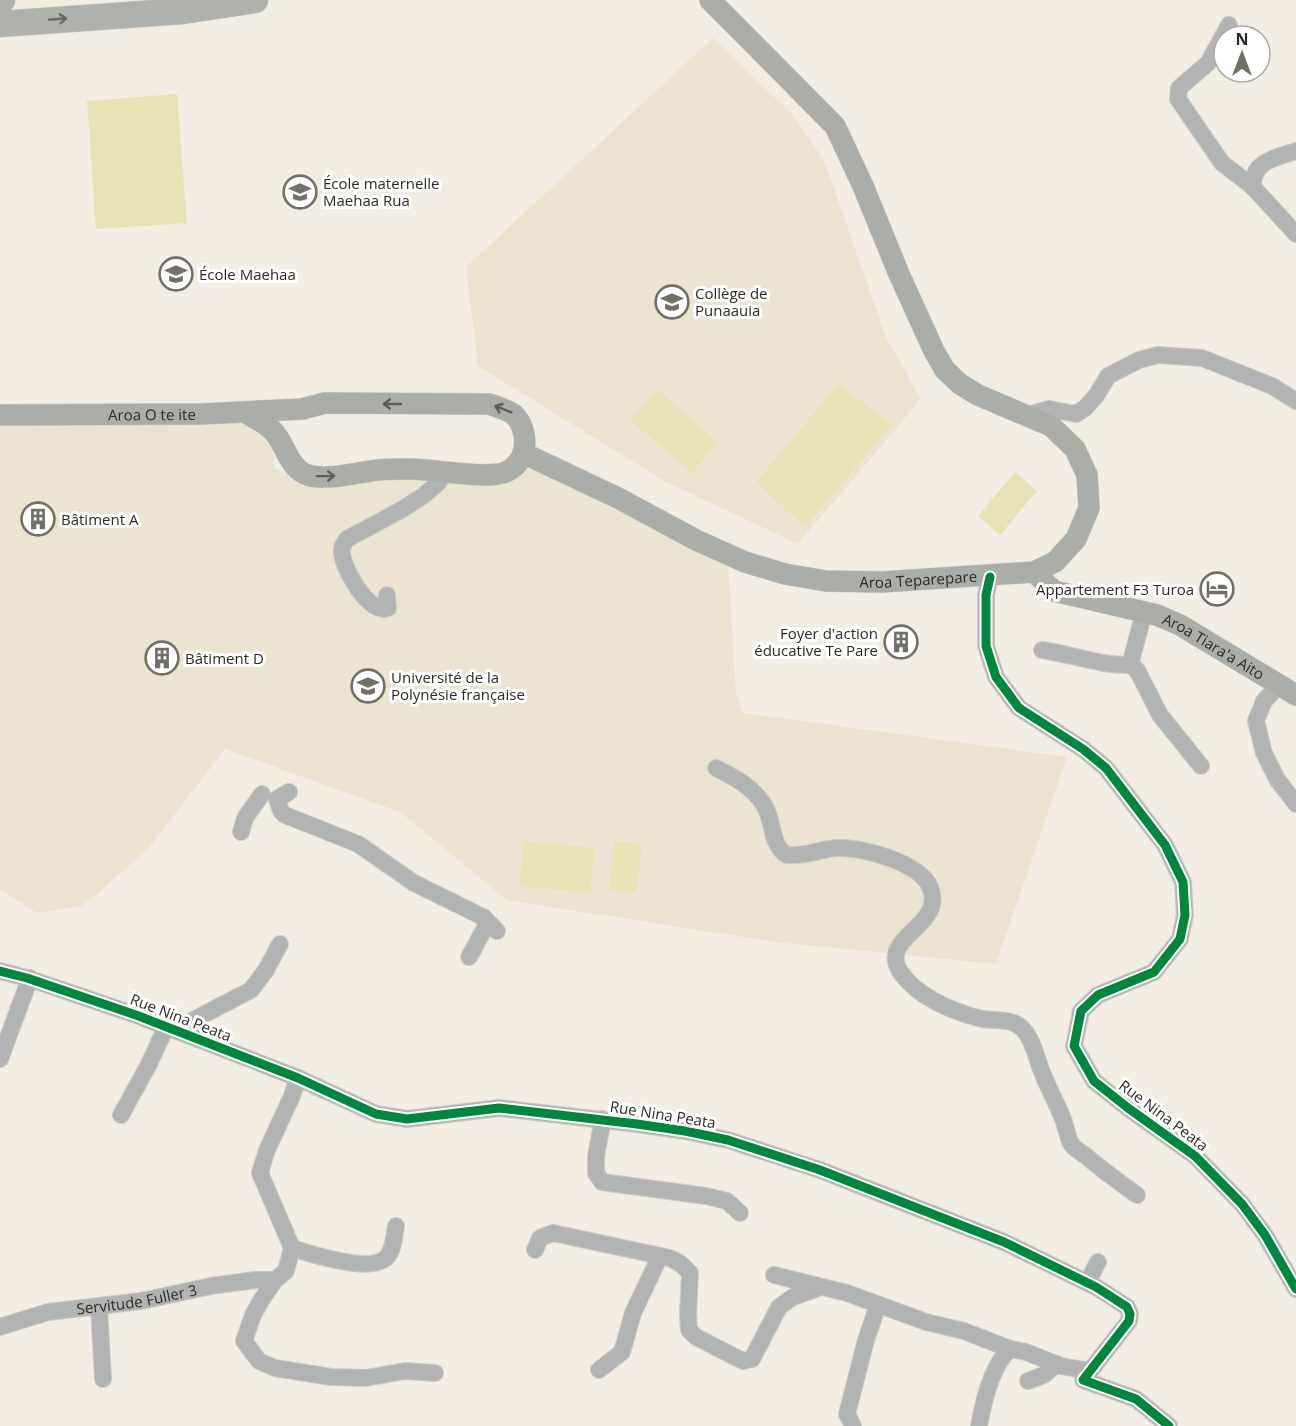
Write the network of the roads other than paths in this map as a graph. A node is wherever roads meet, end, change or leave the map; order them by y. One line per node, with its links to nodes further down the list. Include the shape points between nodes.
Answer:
1 (255, 0): 3 (highway, one-way to 1, via 183,11)
2 (710, 0): 12 (main road, Aroa Teparepare, via 835,126 945,370 978,395)
3 (0, 24)
4 (1212, 56): 6 (street, via 1179,88 1178,99 1222,162)
5 (1296, 151): 6 (street, via 1261,165 1253,176)
6 (1253, 187): 7 (street)
7 (1296, 234)
8 (1296, 400): 12 (street, via 1202,358 1158,355 1108,376 1096,396 1076,414 1049,409)
9 (302, 409): 10 (main road, Aroa O te ite); 13 (main road, via 287,427); 14 (main road, Aroa O te ite, one-way to 9, via 521,422 513,412 489,404 325,404)
10 (246, 413): 11 (main road, Aroa O te ite); 13 (main road, via 272,429)
11 (0, 415)
12 (1028, 415): 16 (main road, Aroa Teparepare, via 1051,426 1075,449 1087,476 1089,508 1076,539 1055,562)
13 (284, 444): 15 (main road, one-way to 15, via 289,459 304,473 321,477 381,470)
14 (523, 453): 15 (main road, via 512,468 494,476); 17 (main road, Aroa Teparepare, via 696,540 785,574 849,582)
15 (439, 470): 18 (street, via 439,482 423,496 347,539 342,548 355,584 370,603 384,610 388,608)
16 (1035, 572): 17 (main road, Aroa Teparepare); 19 (main road, Aroa Tiara'a Aito, via 1054,591)
17 (990, 577): 51 (street, Rue Nina Peata, via 986,646 996,677 1019,708 1106,768 1165,845 1183,882 1185,915 1180,939 1154,972 1098,995 1081,1011 1074,1046 1094,1081 1195,1156 1242,1204)
18 (387, 595)
19 (1144, 612): 21 (street, Aroa Tiara'a Aito); 22 (main road, Aroa Tiara'a Aito, via 1180,625)
20 (1042, 650): 21 (street, via 1116,666)
21 (1130, 665): 23 (street, via 1137,670 1160,715)
22 (1287, 690): 27 (street, Aroa Tiara'a Aito, via 1264,701 1256,721 1264,753)
23 (1201, 766)
24 (716, 768): 40 (street, via 760,798 778,846 788,855 839,848 867,851 921,876 932,893 932,910 900,945 896,957 899,971 915,988 945,1006 1021,1027 1072,1144)
25 (289, 792): 29 (street, via 278,799 285,815 358,844 409,879)
26 (262, 794): 28 (street, via 245,818)
27 (1296, 804)
28 (241, 832)
29 (483, 917): 30 (street); 32 (street, via 486,926)
30 (497, 931)
31 (280, 944): 35 (street, via 251,990)
32 (470, 957)
33 (0, 971): 34 (street, Rue Nina Peata)
34 (30, 978): 35 (street, Rue Nina Peata); 36 (street)
35 (170, 1028): 37 (street, Rue Nina Peata); 38 (street)
36 (0, 1059)
37 (298, 1078): 39 (street, Rue Nina Peata, via 376,1114 407,1119 499,1108); 43 (street, via 260,1173)
38 (121, 1115)
39 (603, 1119): 41 (street, via 596,1156 596,1173 602,1182 706,1196 727,1201); 49 (street, Rue Nina Peata, via 728,1140 812,1167 1004,1242)
40 (1137, 1195)
41 (740, 1213)
42 (396, 1226): 43 (street, via 392,1250 385,1260 375,1263 346,1262)
43 (292, 1248): 48 (street, via 286,1271)
44 (535, 1250): 45 (street, via 540,1238 553,1233)
45 (660, 1256): 50 (street, via 681,1264 690,1274 689,1330 742,1361 752,1359 779,1307 793,1297); 57 (street, via 633,1313 622,1352)
46 (1098, 1263): 49 (street)
47 (774, 1275): 50 (street)
48 (275, 1280): 53 (street, Servitude Fuller 3, via 212,1286); 59 (street, via 253,1315 244,1341 259,1361 275,1368 331,1377 366,1378 405,1371)
49 (1087, 1283): 58 (street, Rue Nina Peata, via 1126,1307 1130,1314 1129,1321)
50 (821, 1287): 52 (street)
51 (1296, 1289)
52 (878, 1305): 55 (street); 63 (street, via 847,1414)
53 (99, 1307): 54 (street, Servitude Fuller 3, via 48,1312); 60 (street)
54 (0, 1327)
55 (1010, 1349): 56 (street); 64 (street, via 997,1366)
56 (1057, 1364): 58 (street); 61 (street, via 1044,1376)
57 (599, 1370)
58 (1090, 1371): 62 (street, via 1083,1380 1136,1399)
59 (435, 1373)
60 (103, 1379)
61 (1028, 1381)
62 (1164, 1424)
63 (853, 1426)
64 (979, 1426)

